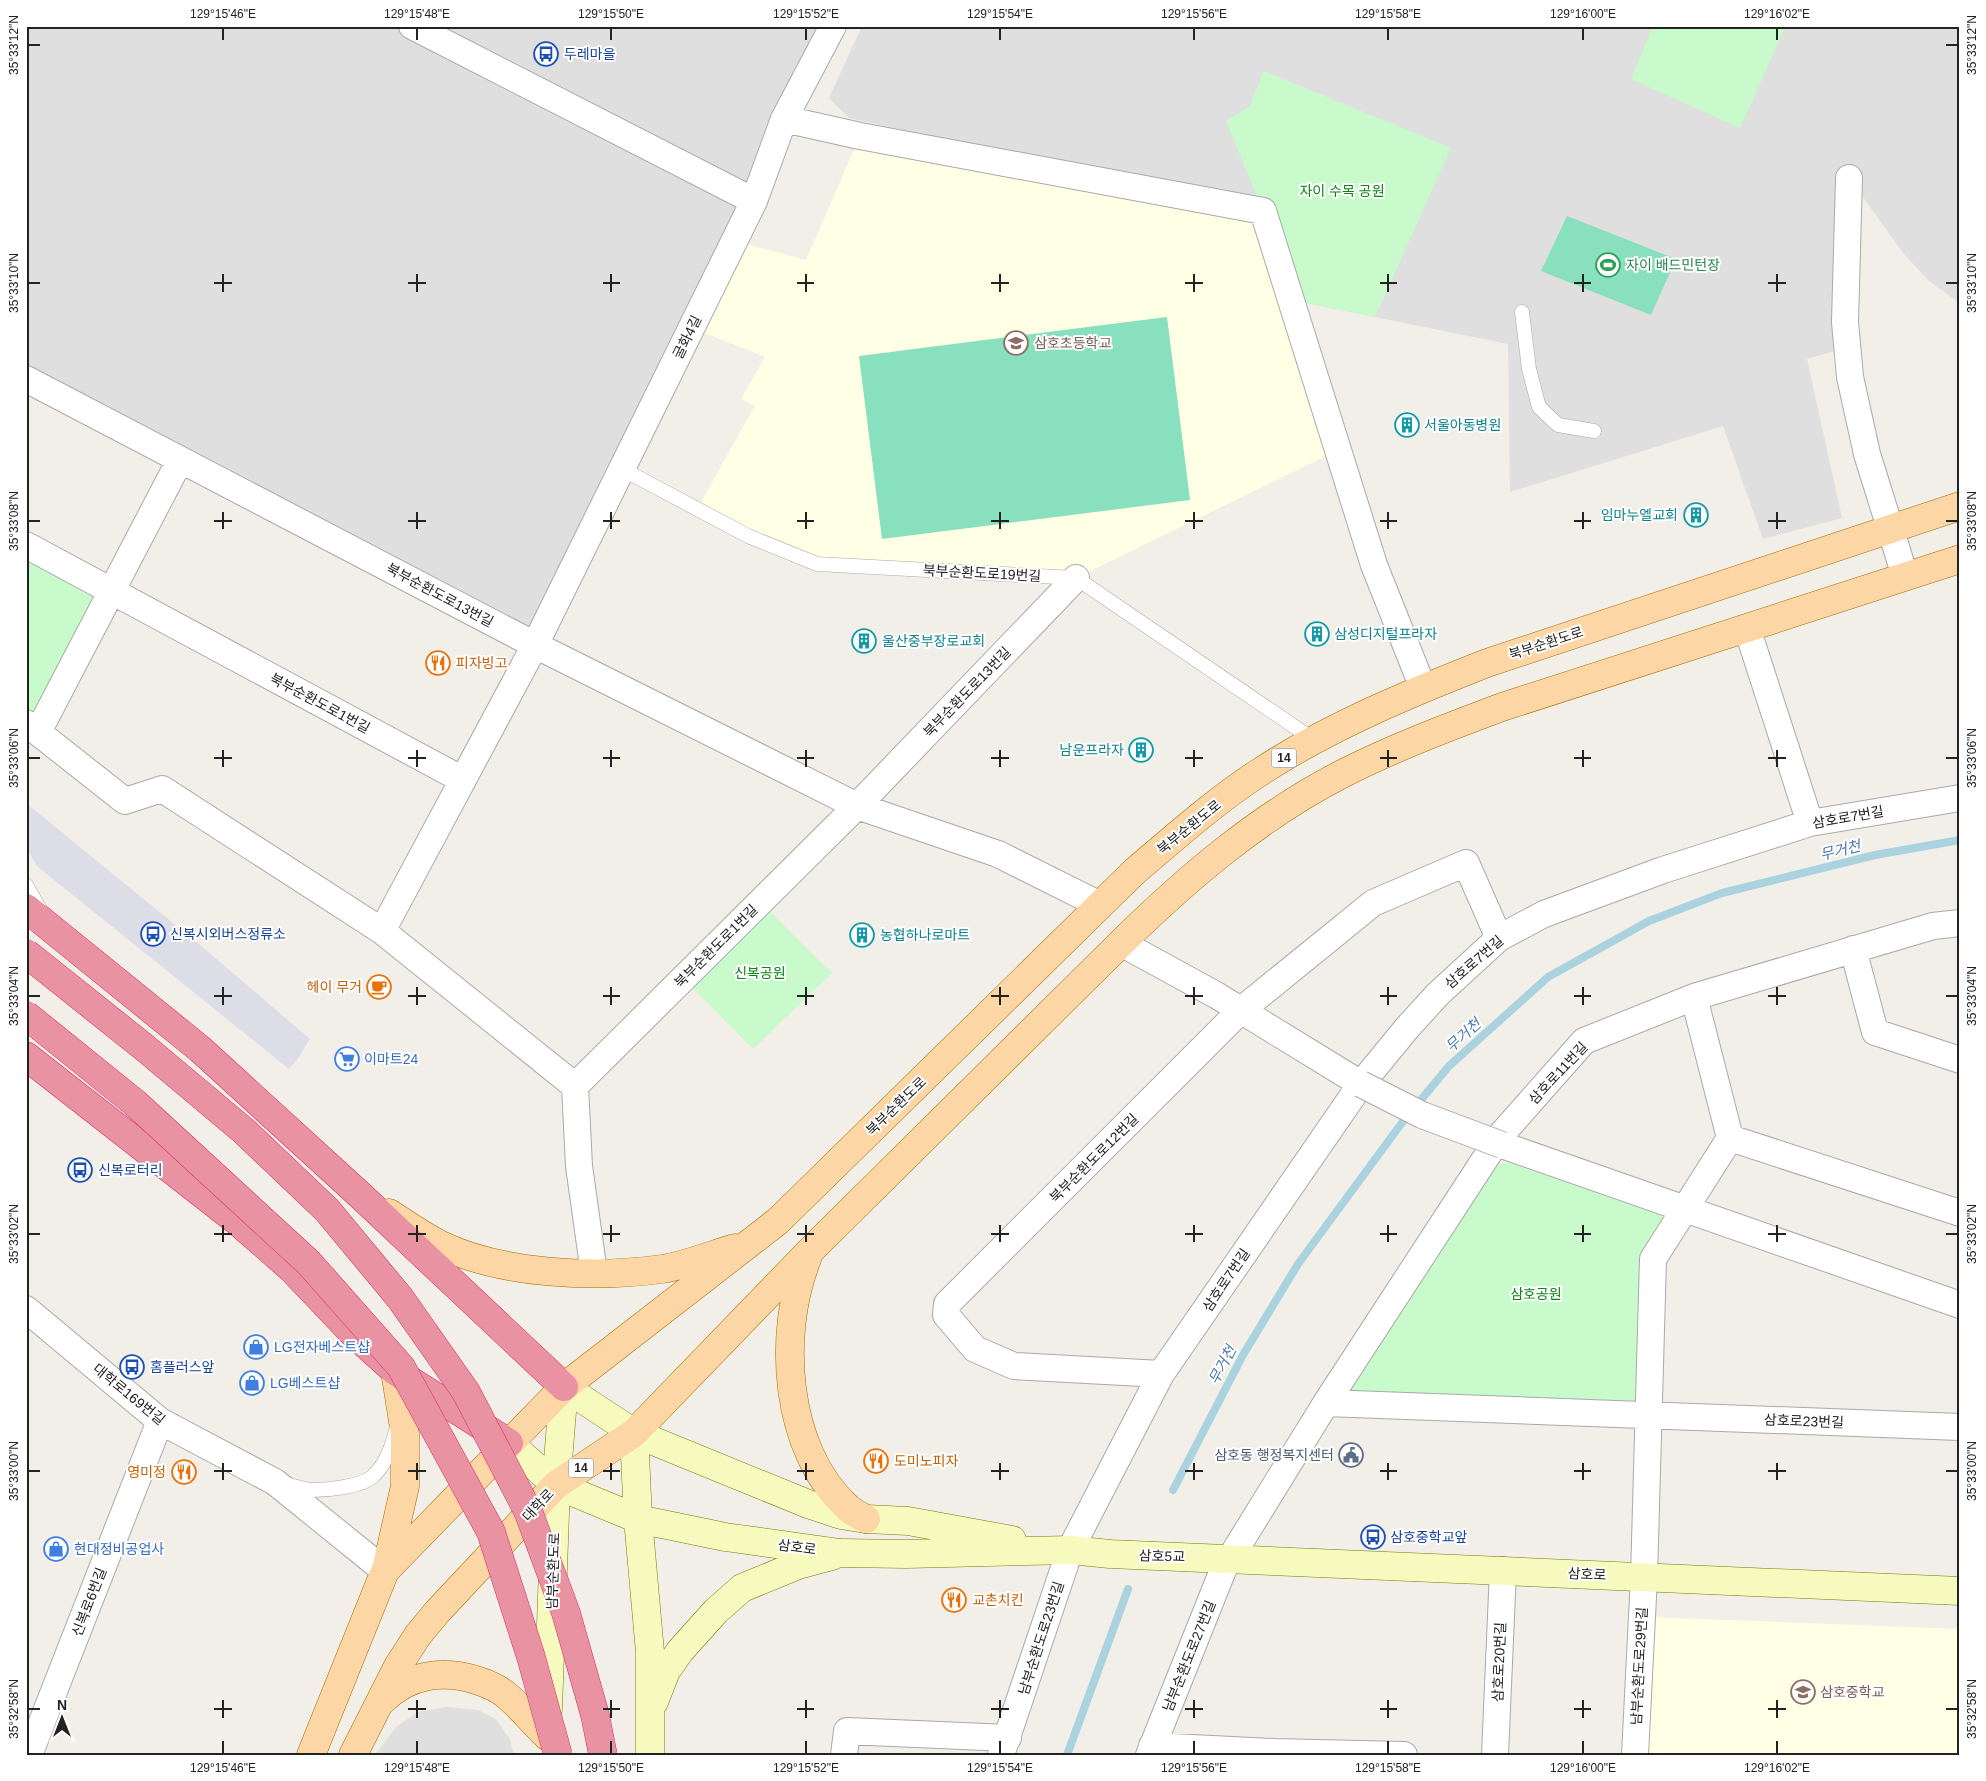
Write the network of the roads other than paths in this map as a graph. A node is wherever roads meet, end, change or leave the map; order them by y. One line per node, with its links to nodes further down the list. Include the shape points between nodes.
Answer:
1 (412, 26): 5 (street)
2 (833, 26): 3 (street, 굴화4길)
3 (784, 118): 5 (street, 굴화4길); 20 (street, via 860,136 1263,210 1374,565)
4 (1850, 178): 12 (street, via 1845,322 1850,376 1867,454)
5 (754, 201): 10 (street, 굴화4길)
6 (1522, 312): 8 (lane, via 1529,369 1539,407 1558,425)
7 (26, 379): 9 (street, 북부순환도로13번길)
8 (1594, 431)
9 (180, 460): 17 (street); 19 (street, 북부순환도로13번길)
10 (622, 469): 16 (lane, 북부순환도로19번길, via 748,536 817,564); 19 (street, 굴화4길)
11 (1960, 506): 12 (main road, 북부순환도로 / 14)
12 (1890, 529): 15 (street); 20 (main road, 북부순환도로 / 14, via 1496,660)
13 (26, 545): 17 (street, 북부순환도로1번길)
14 (1960, 559): 15 (main road, 14)
15 (1905, 576): 18 (main road, 14)
16 (1076, 578): 22 (lane); 25 (street, 북부순환도로13번길)
17 (112, 591): 21 (street); 23 (street, 북부순환도로1번길)
18 (1747, 628): 26 (street); 34 (main road, 14, via 1502,707 1443,729 1343,774 1284,808 1225,850 1162,902)
19 (535, 645): 23 (street, 굴화4길); 25 (street, 북부순환도로13번길)
20 (1423, 688): 22 (main road, 북부순환도로 / 14)
21 (32, 728): 32 (street, via 126,800 162,789)
22 (1314, 740): 28 (main road, 북부순환도로 / 14, via 1257,774 1196,819)
23 (463, 780): 32 (street)
24 (1960, 798): 26 (street, 삼호로7번길)
25 (857, 806): 28 (street, 북부순환도로13번길, via 998,854); 43 (street, 북부순환도로1번길)
26 (1810, 823): 33 (street, 삼호로7번길, via 1663,870 1544,914)
27 (26, 885): 31 (lane)
28 (1100, 905): 48 (main road, 북부순환도로 / 14, via 778,1222)
29 (26, 908): 31 (highway)
30 (1960, 923): 35 (street, 삼호로11번길, via 1933,926)
31 (50, 927): 45 (highway, via 200,1049)
32 (382, 931): 43 (street)
33 (1499, 938): 38 (street, 북부순환도로12번길, via 1466,863 1373,903); 42 (street, 삼호로7번길, via 1438,994)
34 (1121, 942): 38 (street); 49 (main road, 14)
35 (1853, 948): 37 (street, 삼호로11번길); 41 (street, via 1875,1032)
36 (26, 953): 84 (highway, bridge, via 244,1131 327,1210 400,1298 466,1392 528,1511 566,1613)
37 (1694, 997): 44 (street); 56 (street, 삼호로11번길, via 1584,1041 1500,1136)
38 (1240, 1011): 42 (street); 54 (street, 북부순환도로12번길, via 947,1304 946,1315 975,1348 1014,1366)
39 (26, 1015): 77 (highway, bridge, via 134,1102 309,1263 401,1367 491,1532 531,1657)
40 (26, 1056): 53 (highway, via 244,1227 292,1269 351,1331)
41 (1960, 1060)
42 (1361, 1084): 46 (street, bridge, via 1422,1114 1502,1145); 54 (street, 삼호로7번길)
43 (575, 1086): 50 (street, via 579,1166)
44 (1730, 1138): 46 (street); 47 (street)
45 (360, 1195): 50 (main road, via 442,1245 473,1257 556,1272); 55 (highway)
46 (1685, 1209): 51 (street); 57 (street, via 1653,1259)
47 (1960, 1213)
48 (751, 1243): 50 (main road, via 664,1269); 55 (main road, 북부순환도로 / 14)
49 (810, 1251): 60 (main road, 대학로 / 14); 65 (main road, via 799,1278 789,1341 798,1418 817,1471 848,1509)
50 (594, 1273)
51 (1960, 1304)
52 (27, 1312): 58 (street, 대학로169번길)
53 (395, 1371): 61 (highway); 62 (lane, via 396,1428 393,1444 370,1479 324,1490); 71 (main road, via 405,1434 405,1486)
54 (1161, 1374): 66 (street, 삼호로7번길)
55 (564, 1387): 60 (main road); 61 (main road, 14); 63 (main road, 남부순환도로)
56 (1326, 1403): 57 (street); 69 (street, 삼호로11번길)
57 (1647, 1415): 59 (street, 삼호로23번길); 72 (street)
58 (160, 1421): 62 (street, 대학로169번길); 81 (street, 신복로6번길)
59 (1960, 1427)
60 (634, 1433): 63 (main road, 대학로 / 14); 64 (main road); 65 (main road, via 808,1504)
61 (509, 1443): 63 (main road, 삼호로); 71 (main road, 14)
62 (275, 1482): 71 (street, 대학로169번길)
63 (556, 1486): 64 (main road, 삼호로); 74 (main road, 대학로 / 14, via 418,1635); 77 (main road, 남부순환도로)
64 (638, 1519): 67 (main road, 삼호로, via 725,1537); 75 (main road, via 650,1652)
65 (866, 1519): 66 (main road, via 908,1521)
66 (1070, 1550): 67 (main road, 삼호로); 68 (main road, 삼호로); 76 (street, 남부순환도로23번길)
67 (840, 1554): 75 (main road, via 798,1565 742,1588 716,1611 666,1671)
68 (1110, 1554): 69 (main road, 삼호5교)
69 (1223, 1558): 70 (main road, 삼호로); 78 (street, 남부순환도로27번길, via 1223,1570)
70 (1503, 1570): 72 (main road, 삼호로); 88 (street, 삼호로20번길)
71 (385, 1571): 82 (main road, 14)
72 (1644, 1577): 73 (main road, 삼호로); 89 (street, 남부순환도로29번길)
73 (1960, 1591)
74 (376, 1706): 77 (main road, via 409,1681 444,1674 465,1676 505,1694); 83 (main road, 대학로 / 14)
75 (649, 1723): 85 (main road)
76 (1004, 1746): 86 (street, via 847,1731)
77 (550, 1749)
78 (1150, 1751): 79 (street)
79 (1272, 1753): 80 (street)
80 (1375, 1754): 87 (street)
81 (29, 1755)
82 (311, 1755)
83 (353, 1755)
84 (603, 1755)
85 (650, 1755)
86 (844, 1755)
87 (1404, 1755)
88 (1495, 1755)
89 (1635, 1755)

